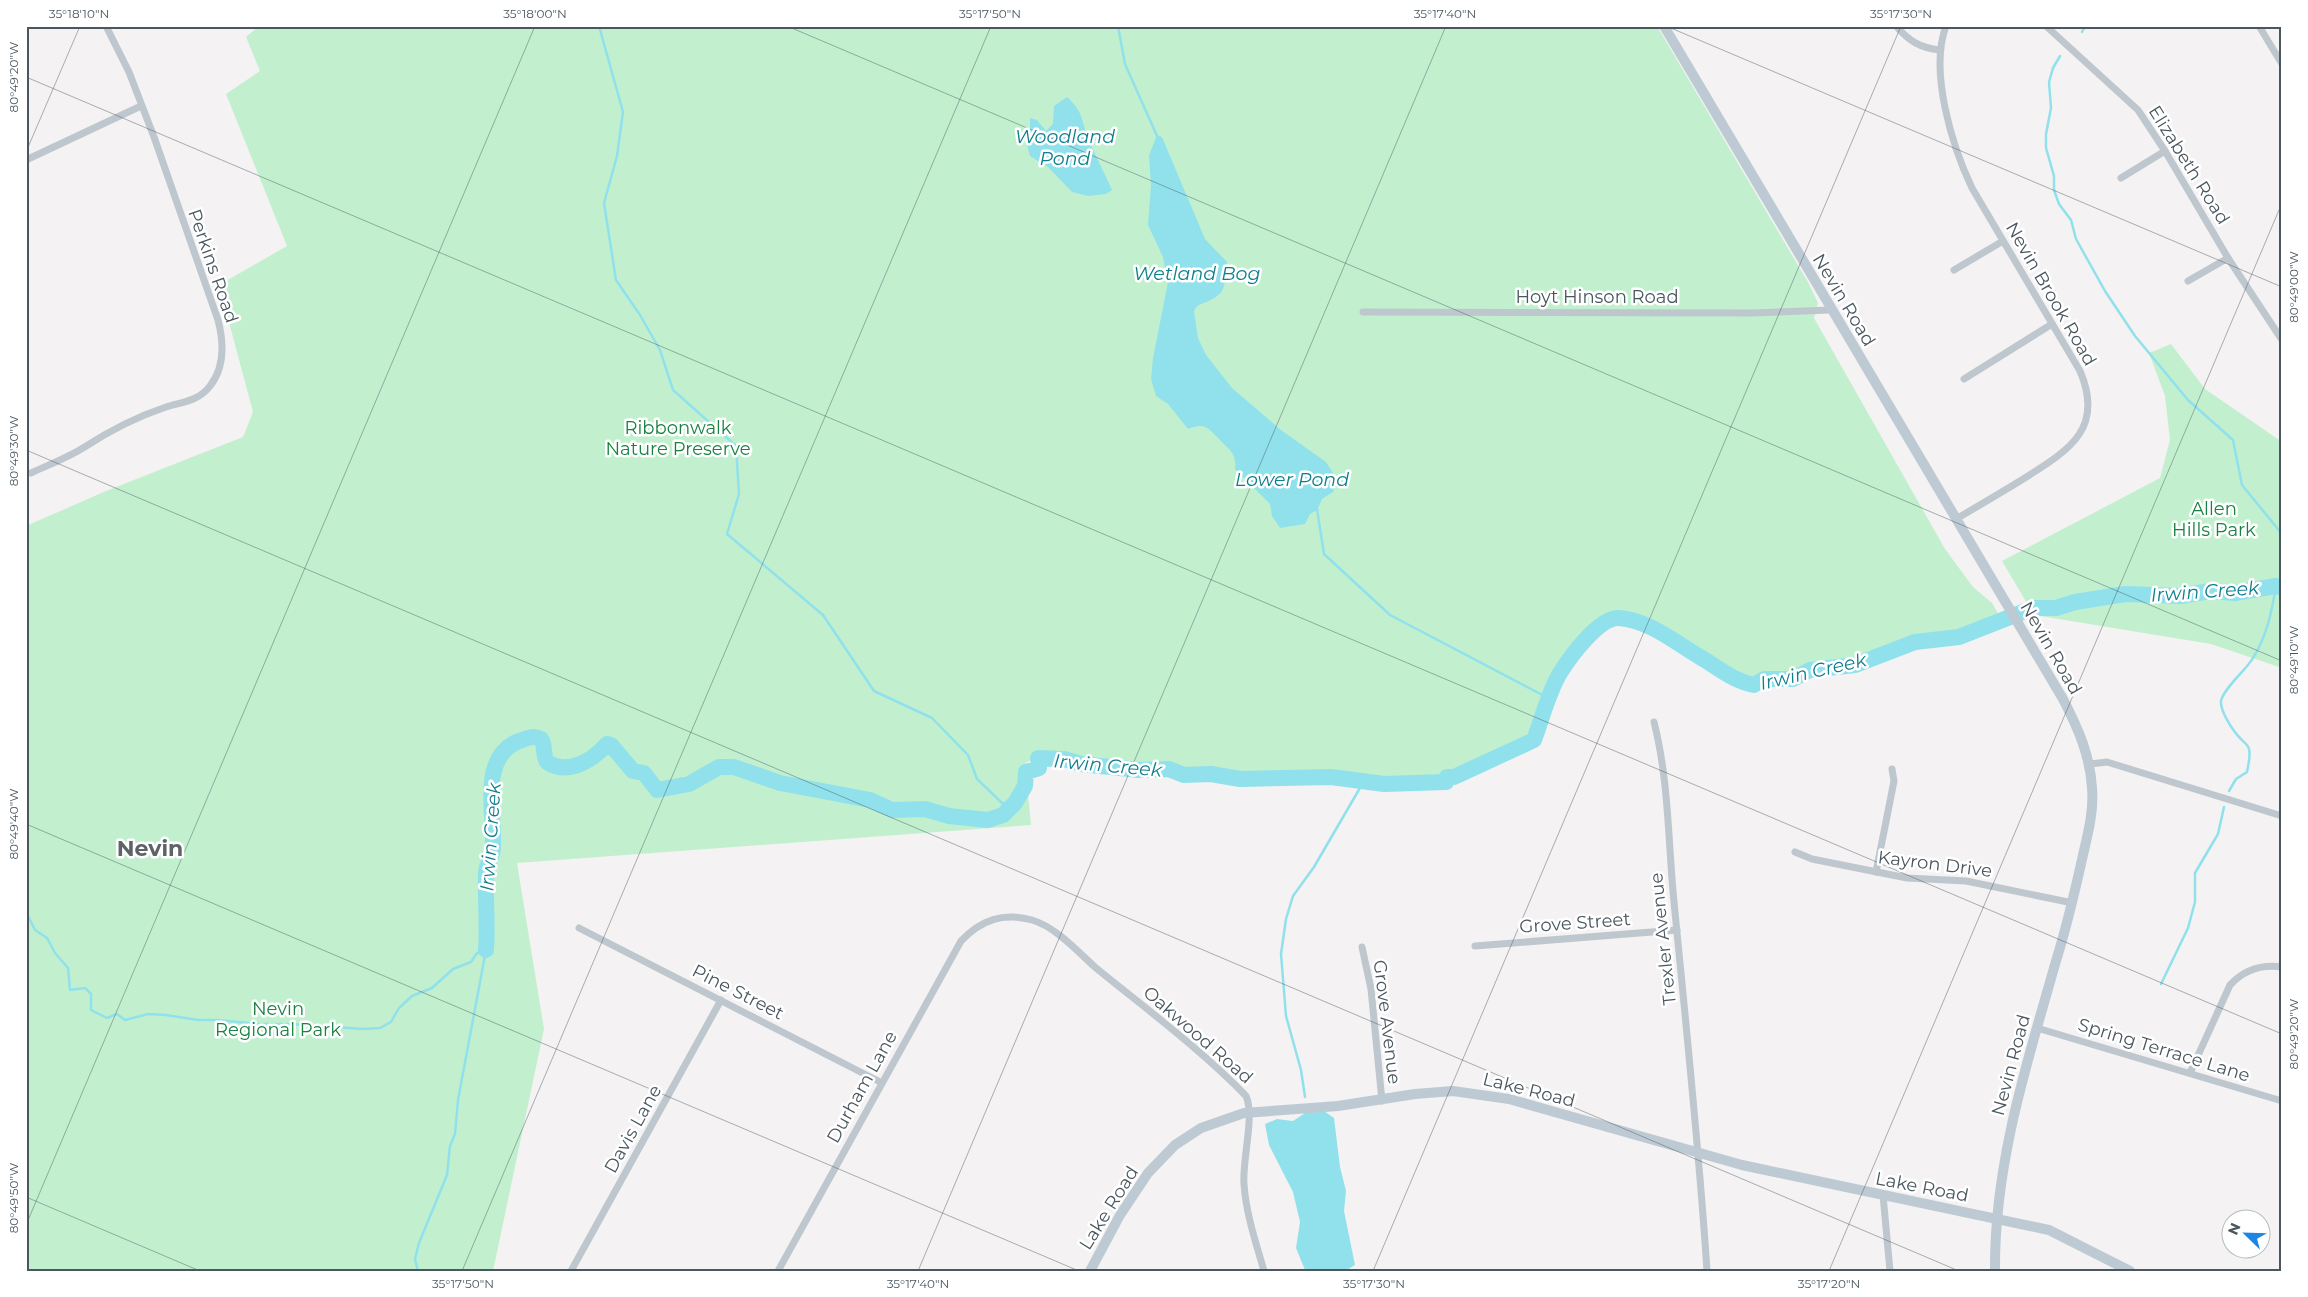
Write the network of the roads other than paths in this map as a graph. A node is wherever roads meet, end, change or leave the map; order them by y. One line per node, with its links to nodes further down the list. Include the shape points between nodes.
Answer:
1 (106, 26): 9 (street, Perkins Road, via 129,72)
2 (1664, 26): 17 (main road, Nevin Road)
3 (1896, 26): 7 (street, via 1914,44)
4 (1946, 26): 7 (street, Nevin Brook Road)
5 (2046, 26): 10 (street, Elizabeth Road, via 2138,110)
6 (2259, 26): 8 (street)
7 (1940, 50): 13 (street, Nevin Brook Road, via 1943,87 1960,163)
8 (2282, 64)
9 (141, 106): 11 (street); 22 (street, Perkins Road, via 218,320 222,344 220,366 210,386 197,398 122,425)
10 (2165, 150): 12 (street); 14 (street, Elizabeth Road)
11 (26, 160)
12 (2121, 178)
13 (2003, 241): 15 (street); 19 (street, Nevin Brook Road)
14 (2228, 258): 16 (street); 20 (street, Elizabeth Road)
15 (1954, 270)
16 (2188, 282)
17 (1830, 310): 18 (street, Hoyt Hinson Road, via 1753,313); 23 (main road, Nevin Road)
18 (1363, 312)
19 (2052, 324): 21 (street); 23 (street, Nevin Brook Road, via 2087,388 2088,416 2081,433 2053,460)
20 (2282, 340)
21 (1964, 379)
22 (31, 473)
23 (1956, 519): 25 (main road, Nevin Road, via 2063,699 2080,732)
24 (1654, 722): 33 (street, Trexler Avenue, via 1666,798)
25 (2090, 764): 27 (street, via 2107,762); 30 (main road, Nevin Road, via 2092,816)
26 (1892, 769): 29 (street, via 1894,781)
27 (2282, 816)
28 (1795, 852): 29 (street, Kayron Drive, via 1812,859)
29 (1876, 872): 30 (street, Kayron Drive, via 1906,878 1966,881)
30 (2073, 903): 38 (main road, Nevin Road)
31 (981, 923): 40 (street, Durham Lane, via 961,941 952,955); 43 (street, Oakwood Road, via 992,918 1010,917 1031,920 1048,929 1241,1091 1249,1102)
32 (580, 928): 37 (street, Pine Street)
33 (1677, 930): 35 (street, Grove Street); 44 (street, Trexler Avenue)
34 (1362, 946): 41 (street, Grove Avenue, via 1371,989)
35 (1475, 946)
36 (2282, 967): 39 (street, via 2254,968 2230,985)
37 (721, 1000): 40 (street, Pine Street); 47 (street, Davis Lane)
38 (2037, 1028): 39 (street, Spring Terrace Lane); 46 (main road, Nevin Road, via 2006,1146)
39 (2190, 1073): 42 (street, Spring Terrace Lane)
40 (882, 1083): 48 (street, Durham Lane)
41 (1382, 1101): 43 (main road, Lake Road); 44 (main road, Lake Road, via 1438,1092 1492,1095)
42 (2282, 1101)
43 (1250, 1112): 49 (main road, Lake Road, via 1201,1128 1162,1157 1136,1189); 50 (street, Oakwood Road, via 1244,1184)
44 (1698, 1154): 45 (main road, Lake Road); 51 (street, Trexler Avenue)
45 (1883, 1195): 46 (main road, Lake Road); 52 (street)
46 (1996, 1218): 53 (main road, Nevin Road); 54 (main road, via 2049,1230)
47 (571, 1271)
48 (778, 1271)
49 (1090, 1271)
50 (1264, 1271)
51 (1707, 1271)
52 (1890, 1271)
53 (1995, 1271)
54 (2130, 1271)

